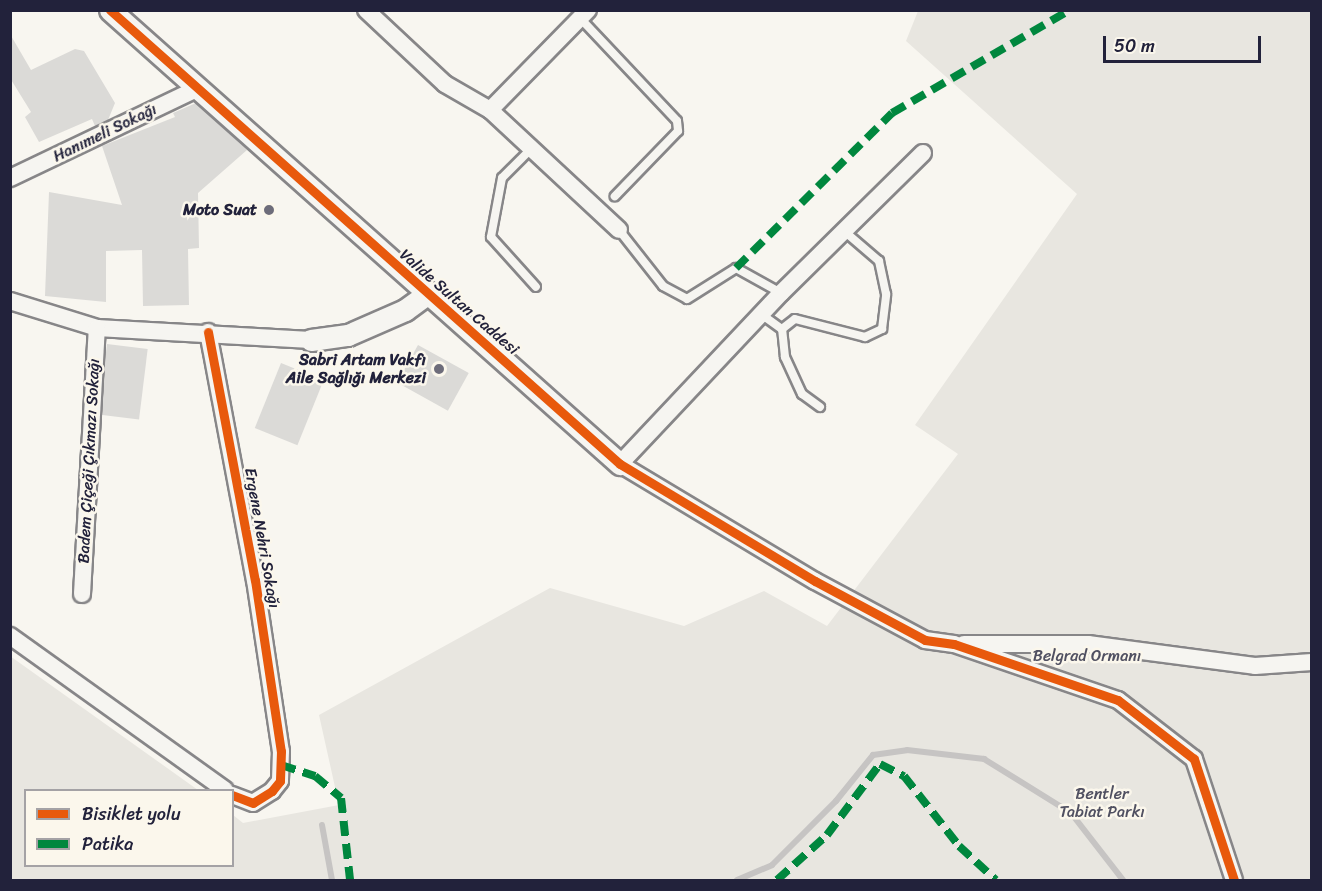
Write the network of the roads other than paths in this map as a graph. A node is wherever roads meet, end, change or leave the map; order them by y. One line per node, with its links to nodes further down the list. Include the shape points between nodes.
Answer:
1 (110, 10): 4 (street, Valide Sultan Caddesi)
2 (366, 10): 5 (street, via 445,84)
3 (584, 14): 5 (street); 9 (lane, via 677,121 678,131)
4 (199, 88): 8 (street, Hanımeli Sokağı); 14 (street, Valide Sultan Caddesi)
5 (490, 110): 6 (street)
6 (532, 148): 10 (street); 12 (lane, via 502,178 491,237)
7 (923, 153): 11 (street)
8 (10, 178)
9 (615, 196)
10 (619, 230): 13 (lane, via 663,286 687,299 736,268)
11 (844, 231): 13 (street); 18 (lane, via 879,261 886,294 882,329 865,337 795,319)
12 (536, 287)
13 (782, 293): 16 (street)
14 (427, 294): 20 (street, via 405,310 348,335); 22 (street, Valide Sultan Caddesi)
15 (10, 301): 17 (street)
16 (761, 314): 18 (lane); 22 (street)
17 (97, 328): 19 (street); 23 (street, Badem Çiçeği Çıkmazı Sokağı)
18 (782, 329): 21 (lane, via 785,357 802,394)
19 (208, 332): 20 (street); 28 (street, Ergene Nehri Sokağı, via 255,579 281,751 280,781 272,791 253,803)
20 (311, 340)
21 (820, 407)
22 (620, 464): 25 (street, Valide Sultan Caddesi, via 815,581 925,640)
23 (82, 594)
24 (10, 636): 27 (street)
25 (954, 644): 26 (street, via 1088,644 1255,666); 29 (street, via 1118,700 1194,759)
26 (1311, 662)
27 (224, 789)
28 (234, 796)
29 (1234, 880)

